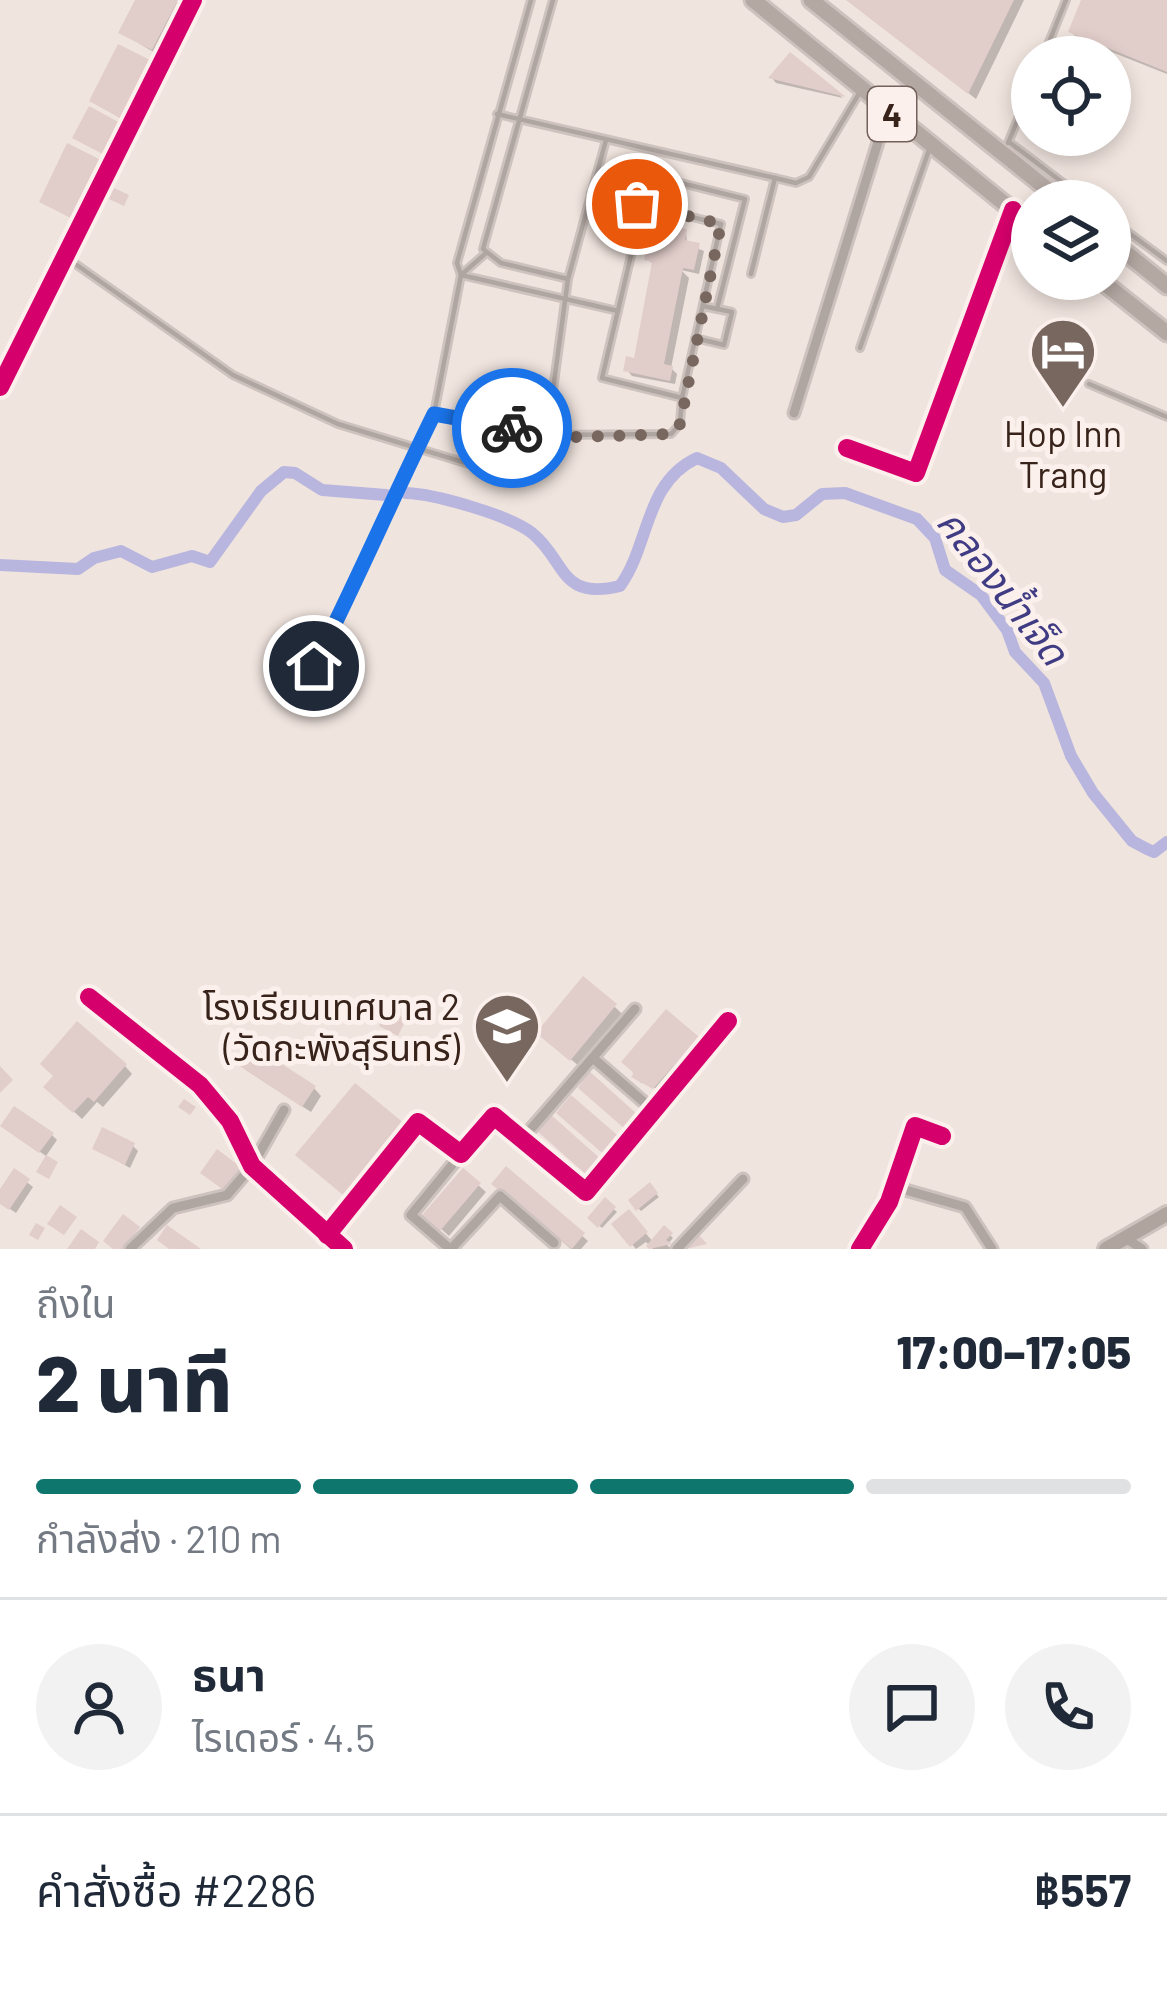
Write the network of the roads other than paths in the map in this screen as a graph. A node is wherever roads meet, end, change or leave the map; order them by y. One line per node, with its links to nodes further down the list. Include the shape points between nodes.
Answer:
1 (193, 0): 26 (street)
2 (531, 0): 10 (lane)
3 (553, 0): 11 (lane)
4 (753, 0): 8 (main road, 4)
5 (811, 0): 15 (main road, 4)
6 (1066, 0): 7 (lane)
7 (1051, 36)
8 (860, 91): 9 (main road, 4); 16 (lane, via 809,177)
9 (888, 110): 14 (main road, 4); 43 (street)
10 (497, 114): 11 (lane); 29 (lane, via 457,254)
11 (519, 120): 13 (lane); 24 (lane)
12 (1011, 136): 15 (lane)
13 (606, 140): 16 (lane); 19 (lane)
14 (931, 145): 21 (main road, 4); 39 (lane)
15 (1006, 148): 17 (main road, 4); 18 (lane)
16 (775, 178): 28 (lane)
17 (1040, 180)
18 (1055, 180)
19 (591, 193): 20 (lane); 30 (lane)
20 (640, 204): 34 (lane, via 721,224); 35 (lane, via 645,174 745,199); 36 (lane)
21 (1011, 209)
22 (1011, 216): 48 (street, via 916,473)
23 (1131, 234): 27 (lane)
24 (486, 253): 29 (lane); 30 (lane)
25 (1131, 257): 31 (main road)
26 (66, 258): 41 (street); 47 (lane, via 233,375 338,424)
27 (1167, 261)
28 (751, 274)
29 (461, 275): 32 (lane); 44 (lane)
30 (568, 279): 32 (lane)
31 (1167, 286)
32 (564, 300): 36 (lane); 46 (lane)
33 (1125, 300): 37 (main road)
34 (703, 306): 35 (lane); 38 (lane)
35 (717, 309): 38 (lane, via 732,313 724,345)
36 (618, 311): 42 (lane, via 602,379)
37 (1167, 333)
38 (695, 338): 42 (lane)
39 (860, 349)
40 (1089, 384): 45 (lane)
41 (0, 387)
42 (682, 398): 46 (lane, via 671,434)
43 (794, 413)
44 (434, 414): 46 (lane); 47 (lane)
45 (1167, 417)
46 (547, 435)
47 (416, 444): 49 (lane); 50 (lane, via 388,520)
48 (847, 448)
49 (515, 478)
50 (314, 666)
51 (89, 998): 60 (street, via 200,1084)
52 (634, 1009): 54 (street)
53 (728, 1021): 56 (street)
54 (593, 1058): 56 (street); 58 (street)
55 (284, 1109): 60 (street)
56 (654, 1111): 58 (street, via 586,1192)
57 (942, 1136): 62 (street, via 915,1126)
58 (523, 1138): 59 (street, via 494,1116)
59 (461, 1154): 64 (street, via 418,1122); 69 (street, via 411,1215)
60 (252, 1166): 64 (street); 67 (street, via 227,1196 162,1214)
61 (743, 1179): 70 (street)
62 (895, 1187): 71 (street); 72 (street, via 965,1208)
63 (1167, 1214): 65 (main road)
64 (327, 1235): 68 (street)
65 (1127, 1238): 73 (main road); 74 (street)
66 (554, 1243): 69 (street, via 500,1196)
67 (130, 1249)
68 (344, 1249)
69 (451, 1249)
70 (677, 1249)
71 (860, 1249)
72 (992, 1249)
73 (1106, 1249)
74 (1142, 1249)

